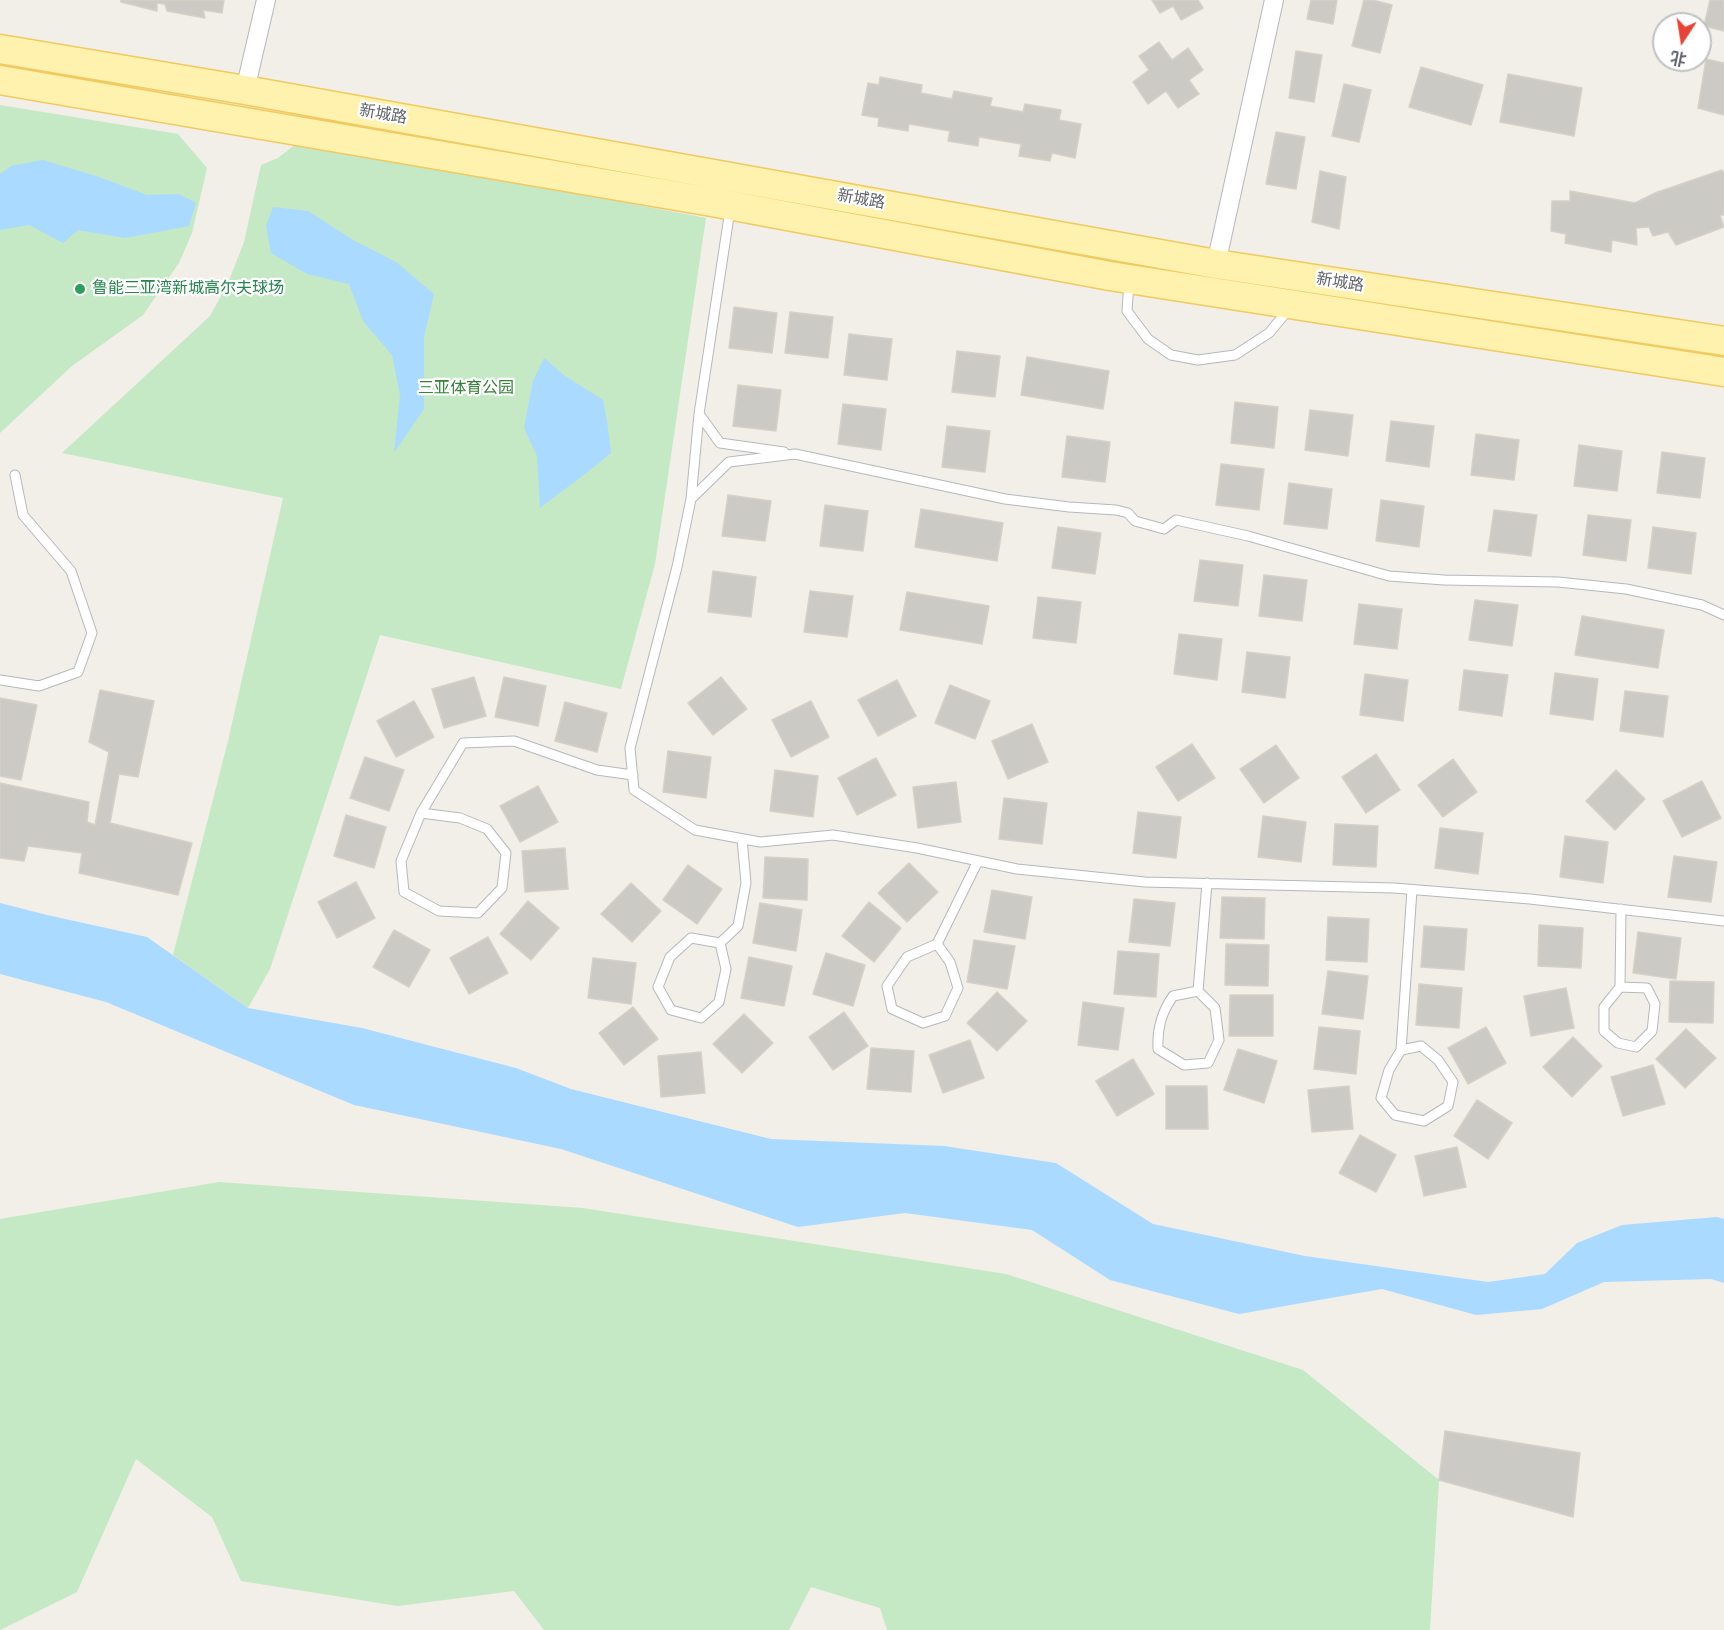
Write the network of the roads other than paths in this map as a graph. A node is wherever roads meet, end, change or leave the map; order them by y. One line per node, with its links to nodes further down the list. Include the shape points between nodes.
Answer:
1 (266, 0): 5 (street)
2 (1274, 0): 7 (street)
3 (0, 49): 5 (main road, 新城路)
4 (0, 80): 6 (main road, 新城路)
5 (245, 90): 7 (main road, 新城路)
6 (731, 206): 8 (main road, 新城路); 12 (lane)
7 (1216, 264): 10 (main road, 新城路)
8 (1129, 279): 9 (main road, 新城路); 9 (lane, via 1127,311 1148,339 1171,355 1198,360 1235,355 1269,333)
9 (1292, 306): 11 (main road, 新城路)
10 (1724, 340)
11 (1724, 372)
12 (699, 414): 13 (lane, via 720,442); 15 (lane)
13 (795, 454): 15 (lane, via 729,462); 16 (lane, via 1005,499 1116,510 1128,513 1134,521 1164,530 1176,520 1389,576 1558,582 1626,589 1702,605)
14 (15, 476): 17 (lane, via 23,515 71,571 92,633 78,672 39,686)
15 (691, 499): 18 (lane, via 630,748)
16 (1724, 615)
17 (0, 680)
18 (633, 775): 19 (lane, via 597,770 514,741 463,744); 20 (lane, via 634,790 695,830)
19 (421, 813): 19 (lane, via 401,861 404,892 439,911 478,912 501,888 506,853 487,829 460,818)
20 (742, 839): 21 (lane, via 760,842 833,835); 26 (lane, via 746,883 738,926)
21 (978, 861): 22 (lane, via 1017,870 1146,882); 27 (lane)
22 (1207, 883): 23 (lane); 29 (lane)
23 (1413, 890): 24 (lane); 30 (lane)
24 (1621, 909): 25 (lane); 28 (lane)
25 (1724, 921)
26 (720, 943): 26 (lane, via 691,939 670,957 658,987 670,1010 701,1018 719,1002 726,969)
27 (937, 944): 27 (lane, via 907,957 887,986 892,1009 923,1023 945,1016 958,987 950,962)
28 (1620, 987): 28 (lane, via 1604,1007 1604,1031 1618,1043 1636,1047 1652,1031 1655,1004 1647,988)
29 (1198, 991): 29 (lane, via 1215,1008 1219,1040 1208,1063 1184,1065 1158,1049 1157,1033 1173,996)
30 (1401, 1050): 30 (lane, via 1380,1098 1395,1115 1424,1121 1448,1106 1453,1082 1438,1060 1421,1046)

